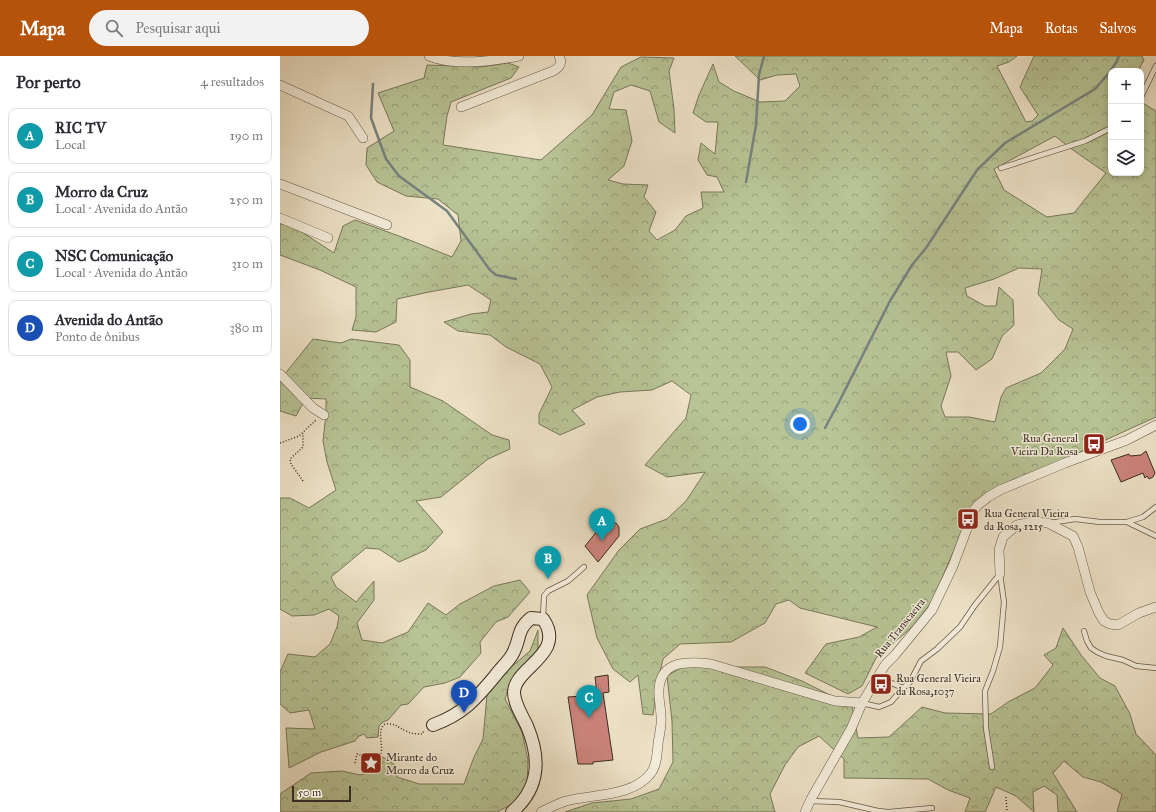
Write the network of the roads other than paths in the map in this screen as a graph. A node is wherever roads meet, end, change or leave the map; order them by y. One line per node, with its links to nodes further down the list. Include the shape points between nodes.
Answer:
1 (429, 56): 2 (street, via 466,61 498,60)
2 (519, 56)
3 (560, 57): 7 (street, via 561,64 558,69)
4 (1156, 66): 6 (lane)
5 (280, 85): 9 (street, via 348,116)
6 (1144, 91)
7 (461, 107)
8 (1108, 130): 10 (lane, via 1085,141)
9 (363, 138)
10 (1001, 168)
11 (280, 184): 13 (street)
12 (280, 218): 14 (street)
13 (387, 225)
14 (328, 238)
15 (280, 374): 16 (street)
16 (324, 416)
17 (1156, 425): 28 (street, Rua Transcaeira, via 1127,440 1000,490 978,504 932,610 885,665)
18 (1156, 507): 19 (lane, via 1143,517)
19 (1127, 522): 20 (lane, via 1075,519); 21 (lane)
20 (1048, 523): 23 (street, via 1032,522 1017,525 1003,536 999,550); 24 (street, via 1073,536 1090,592 1104,621 1118,625)
21 (1156, 536)
22 (584, 567): 25 (lane, via 544,596)
23 (1000, 574): 29 (lane, via 960,627 922,661 910,682); 32 (lane, via 1004,602 1000,647 985,691 986,728)
24 (1156, 607)
25 (543, 619): 31 (street, via 531,618 524,623 512,656 470,705 454,716); 35 (street, via 550,634 548,642 542,654 519,680 514,690 515,702 535,750 536,772 532,788 524,801)
26 (1084, 631): 27 (lane, via 1091,648 1097,652 1136,666)
27 (1156, 668)
28 (878, 677): 29 (lane); 30 (street, Rua Transcaeira)
29 (903, 688): 30 (lane, via 891,702 879,707)
30 (862, 703): 33 (street, Rua Transcaeira, via 851,729); 36 (street, via 835,701 711,664 677,664 668,668 662,676 659,690 662,718 658,754 651,773 639,785 625,790 564,802)
31 (433, 725)
32 (992, 767)
33 (810, 801): 37 (street, Rua Transcaeira); 38 (lane, via 839,802)
34 (932, 808): 38 (lane)
35 (512, 812)
36 (541, 812)
37 (805, 812)
38 (889, 812)

